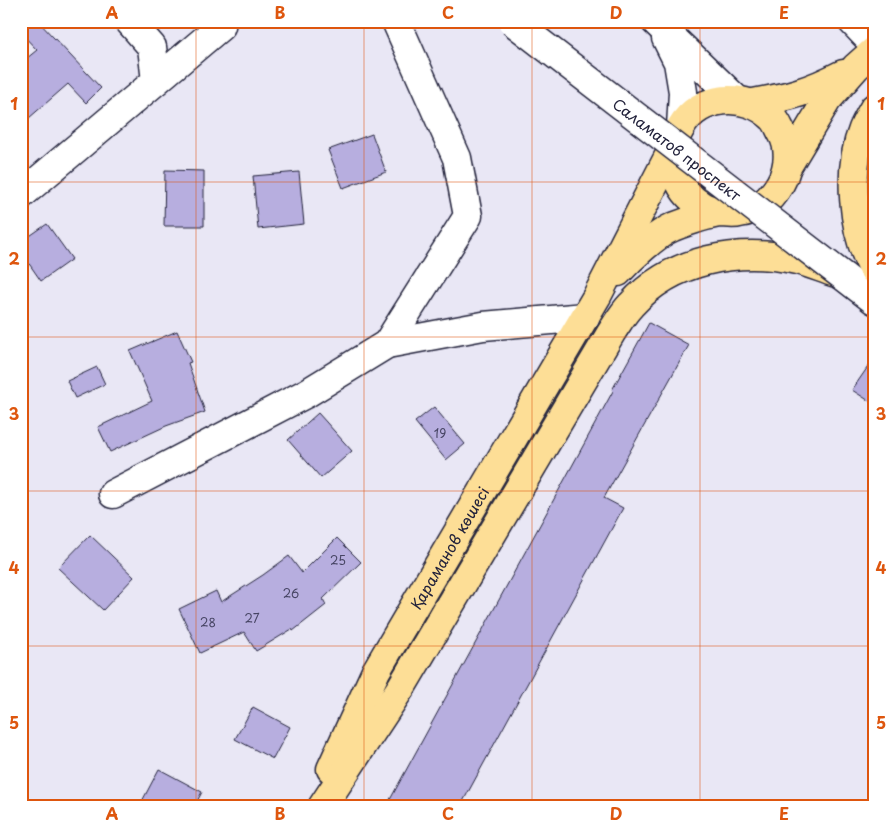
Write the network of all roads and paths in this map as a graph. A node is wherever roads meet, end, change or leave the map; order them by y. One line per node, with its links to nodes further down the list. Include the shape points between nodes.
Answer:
1 (129, 21): 9 (street, via 152,47)
2 (222, 21): 9 (street, via 221,26)
3 (396, 21): 20 (street, via 458,158 468,216)
4 (512, 21): 17 (street, Саламатов проспект, bridge)
5 (852, 21): 7 (street)
6 (658, 25): 10 (street); 12 (street, via 678,62 683,92)
7 (874, 44)
8 (865, 59): 10 (main road, via 818,87 787,98); 13 (main road, via 827,100)
9 (156, 81): 14 (street)
10 (744, 101): 12 (main road, via 715,101 696,110); 13 (main road, via 773,118 786,140)
11 (874, 108): 16 (main road, via 863,130 854,168 854,203 861,238)
12 (678, 136): 15 (main road, via 674,164 679,181 689,196 703,207); 19 (main road)
13 (788, 165): 15 (main road, via 782,183 771,198 738,214)
14 (21, 196)
15 (720, 213): 19 (main road, via 670,228 634,254)
16 (874, 270)
17 (843, 276): 18 (street, Саламатов проспект); 23 (main road, via 797,260 760,255 723,256 658,280 630,305 402,686)
18 (874, 300)
19 (591, 306): 20 (street); 22 (main road, Қараманов көшесі, via 376,671)
20 (387, 344): 21 (street, via 307,393)
21 (113, 494)
22 (313, 807)
23 (322, 807)

